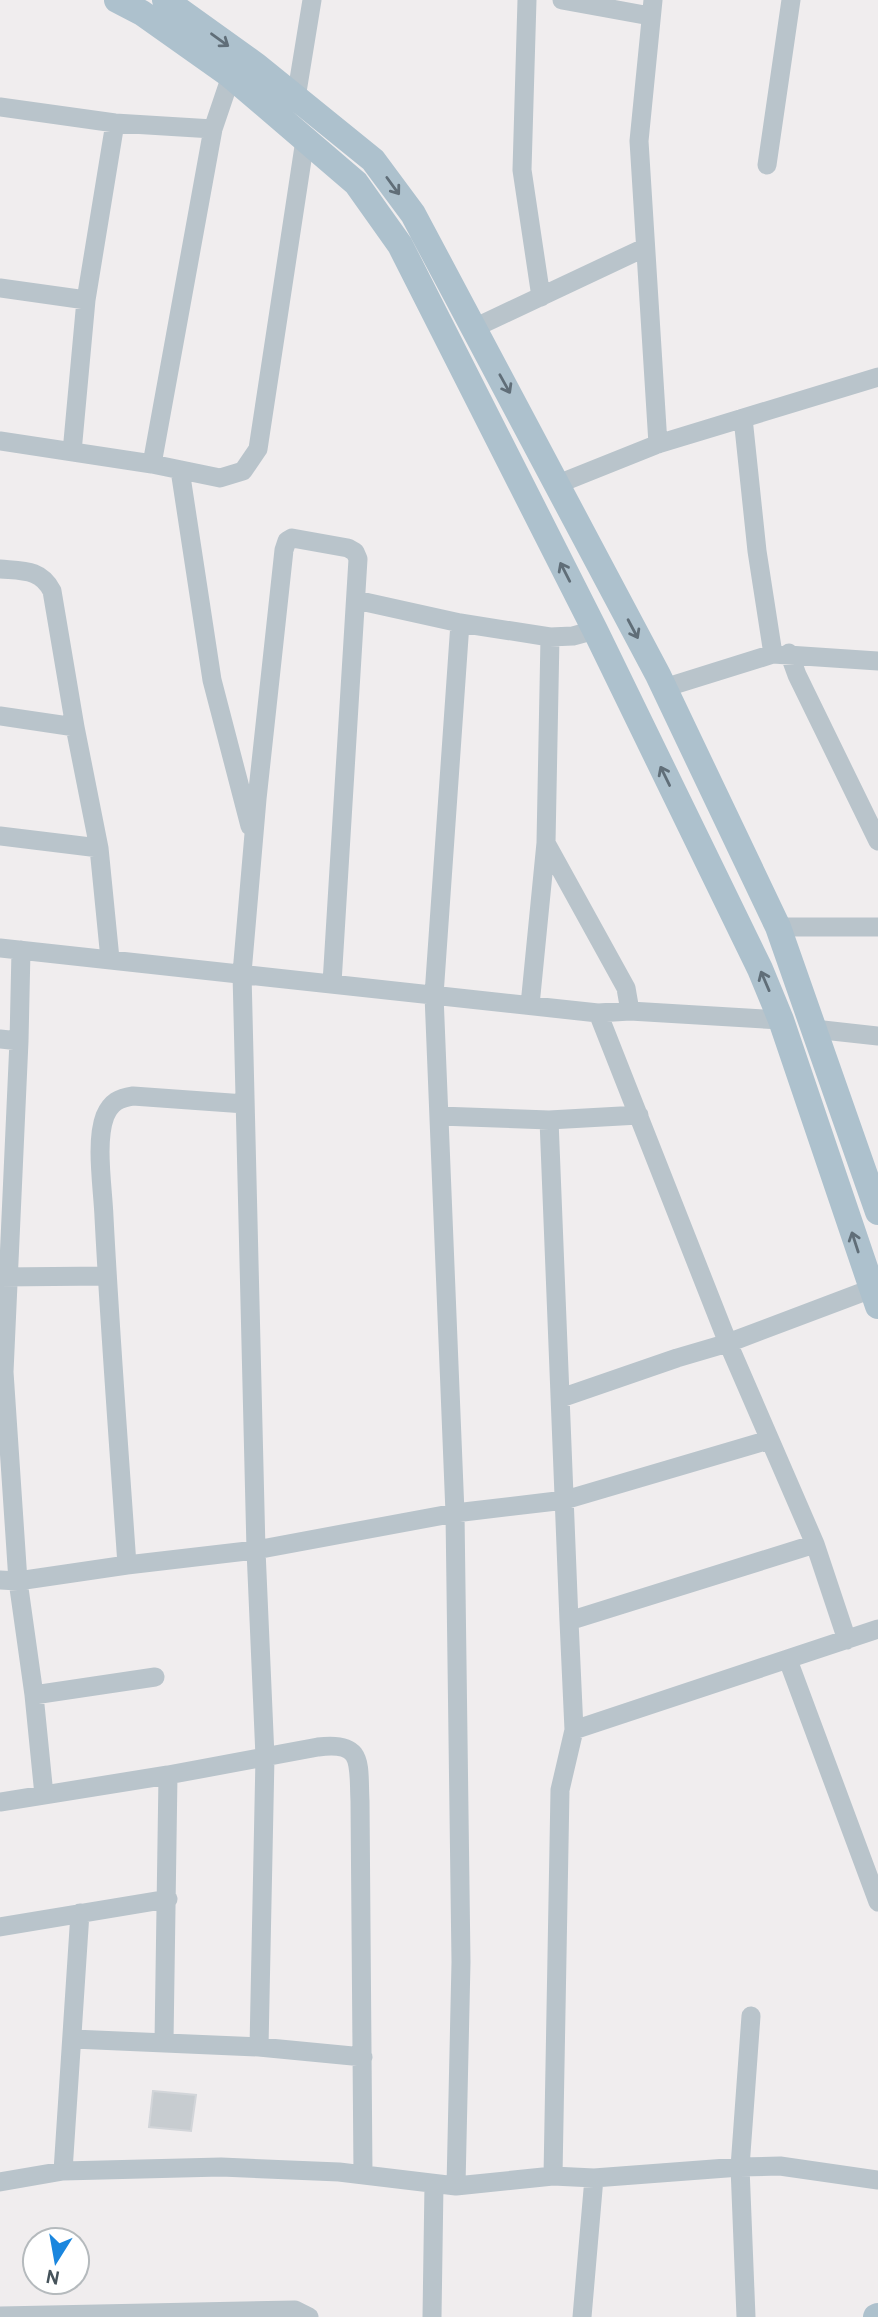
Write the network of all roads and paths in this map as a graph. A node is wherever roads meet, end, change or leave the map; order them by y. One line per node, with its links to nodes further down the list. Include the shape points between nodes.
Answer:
1 (117, 0): 8 (main road)
2 (165, 0): 9 (main road, one-way to 9)
3 (312, 0): 9 (street)
4 (527, 0): 17 (street, via 522,170)
5 (562, 0): 7 (street)
6 (791, 0): 14 (street)
7 (652, 8): 15 (street, via 639,141)
8 (231, 76): 12 (street); 13 (main road)
9 (296, 98): 19 (main road, one-way to 19, via 373,160 393,185)
10 (0, 107): 11 (street)
11 (115, 123): 12 (street); 18 (street)
12 (213, 129): 25 (street)
13 (305, 139): 26 (street, via 258,449 243,471 220,478); 31 (main road, one-way to 13, via 400,245 356,183)
14 (767, 165)
15 (644, 248): 17 (street); 23 (street)
16 (0, 288): 18 (street)
17 (541, 297): 19 (street)
18 (86, 300): 24 (street)
19 (474, 328): 27 (main road, one-way to 27)
20 (878, 377): 21 (street)
21 (743, 418): 23 (street); 33 (street, via 757,551)
22 (0, 441): 24 (street)
23 (658, 444): 27 (street)
24 (72, 452): 25 (street)
25 (152, 464): 26 (street)
26 (180, 470): 39 (street, via 212,680)
27 (558, 484): 35 (main road, one-way to 35)
28 (0, 569): 37 (street, via 38,574 52,591)
29 (356, 600): 30 (street); 39 (street, via 355,552 303,539 287,541); 49 (street)
30 (460, 623): 32 (street); 50 (street)
31 (595, 631): 32 (street); 54 (main road, one-way to 31)
32 (550, 637): 41 (street)
33 (781, 653): 34 (street); 35 (street); 40 (street, via 797,675)
34 (878, 661)
35 (664, 688): 43 (main road)
36 (0, 716): 37 (street)
37 (75, 727): 42 (street)
38 (0, 836): 42 (street)
39 (253, 841): 48 (street)
40 (878, 841)
41 (546, 843): 51 (street); 52 (street, via 626,988)
42 (99, 848): 47 (street)
43 (778, 927): 44 (street); 55 (main road)
44 (878, 927)
45 (0, 948): 46 (street)
46 (21, 950): 47 (street); 57 (street)
47 (110, 958): 48 (street)
48 (242, 973): 49 (street); 58 (street)
49 (332, 983): 50 (street)
50 (434, 996): 51 (street); 60 (street)
51 (530, 1004): 53 (street)
52 (630, 1011): 53 (street); 54 (street)
53 (598, 1013): 59 (street)
54 (781, 1020): 65 (main road, one-way to 54)
55 (814, 1029): 56 (street); 62 (main road)
56 (878, 1037)
57 (10, 1040): 63 (street)
58 (244, 1104): 64 (street, via 133,1096 112,1103 104,1117 101,1150); 73 (street)
59 (639, 1115): 61 (street); 66 (street)
60 (439, 1116): 61 (street); 71 (street)
61 (550, 1121): 68 (street)
62 (878, 1212)
63 (4, 1276): 64 (street); 67 (street)
64 (107, 1276): 74 (street)
65 (874, 1298): 66 (street)
66 (728, 1343): 68 (street); 69 (street)
67 (2, 1372): 75 (street)
68 (561, 1398): 70 (street)
69 (769, 1440): 70 (street); 72 (street)
70 (565, 1500): 71 (street); 76 (street)
71 (455, 1513): 73 (street); 104 (street, via 461,1962)
72 (815, 1544): 76 (street); 78 (street)
73 (256, 1550): 74 (street); 83 (street)
74 (127, 1565): 75 (street)
75 (9, 1580): 81 (street)
76 (569, 1621): 82 (street)
77 (878, 1629): 78 (street)
78 (847, 1640): 79 (street)
79 (788, 1660): 82 (street); 88 (street)
80 (155, 1677): 81 (street)
81 (34, 1695): 85 (street)
82 (574, 1730): 99 (street, via 560,1790)
83 (265, 1757): 84 (street); 94 (street); 95 (street, via 337,1745 357,1758)
84 (168, 1775): 85 (street); 87 (street)
85 (44, 1796): 86 (street)
86 (0, 1802)
87 (168, 1899): 89 (street); 93 (street)
88 (878, 1902)
89 (80, 1913): 90 (street); 92 (street)
90 (0, 1927)
91 (751, 2016): 96 (street)
92 (72, 2039): 93 (street); 97 (street)
93 (164, 2042): 94 (street)
94 (259, 2047): 95 (street)
95 (363, 2057): 98 (street)
96 (740, 2167): 100 (street); 101 (street, via 779,2166); 110 (street)
97 (63, 2171): 98 (street, via 221,2167); 102 (street)
98 (363, 2175): 103 (street)
99 (554, 2176): 100 (street); 104 (street)
100 (594, 2178): 109 (street)
101 (878, 2180)
102 (0, 2182)
103 (433, 2184): 104 (street); 108 (street)
104 (456, 2186)
105 (0, 2316): 106 (street)
106 (18, 2317): 107 (street, via 295,2310)
107 (309, 2317)
108 (432, 2317)
109 (582, 2317)
110 (747, 2317)

